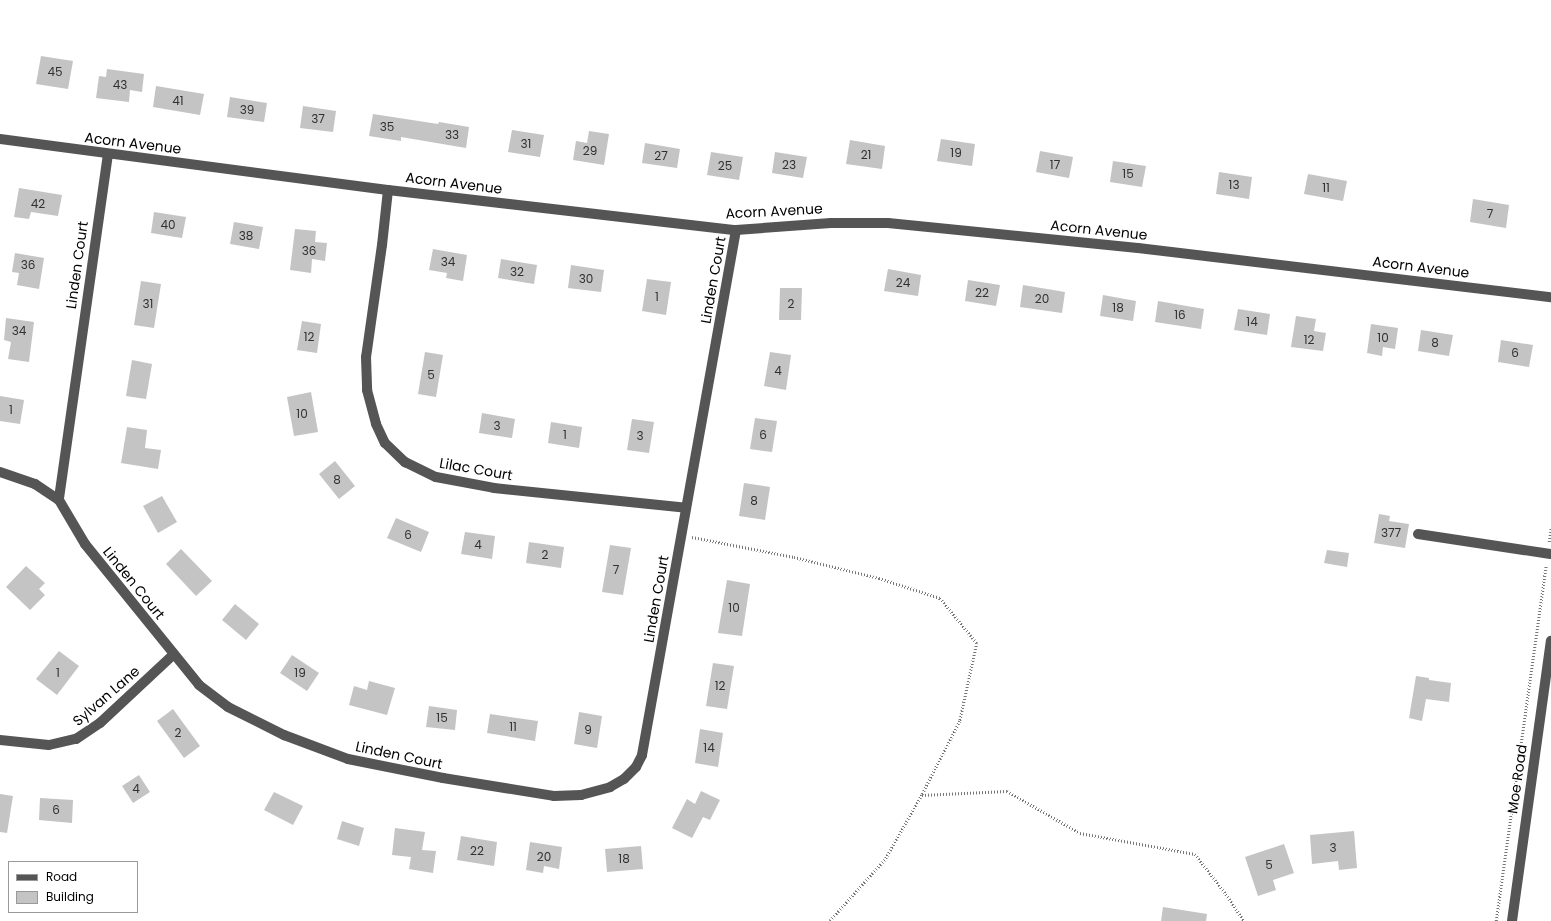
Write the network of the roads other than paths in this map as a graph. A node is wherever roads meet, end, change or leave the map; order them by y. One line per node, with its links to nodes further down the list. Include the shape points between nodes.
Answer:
1 (0, 139): 2 (street, Acorn Avenue)
2 (108, 154): 3 (street, Acorn Avenue); 7 (street, Linden Court)
3 (388, 190): 4 (street, Acorn Avenue); 8 (street, Lilac Court, via 366,357 367,390 376,424 385,443 405,462 436,477 494,488)
4 (736, 230): 5 (street, Acorn Avenue, via 888,222 1138,248); 8 (street, Linden Court)
5 (1551, 297)
6 (0, 472): 7 (street, via 35,484)
7 (59, 500): 12 (street, Linden Court, via 85,544)
8 (686, 508): 12 (street, Linden Court, via 642,755 636,767 624,779 596,792 554,796 348,759 284,736 228,707 199,684)
9 (1418, 534): 10 (street)
10 (1549, 553)
11 (1551, 641): 14 (street, Moe Road)
12 (174, 654): 13 (street, Sylvan Lane, via 100,723 76,739 49,745)
13 (0, 740)
14 (1512, 921)

